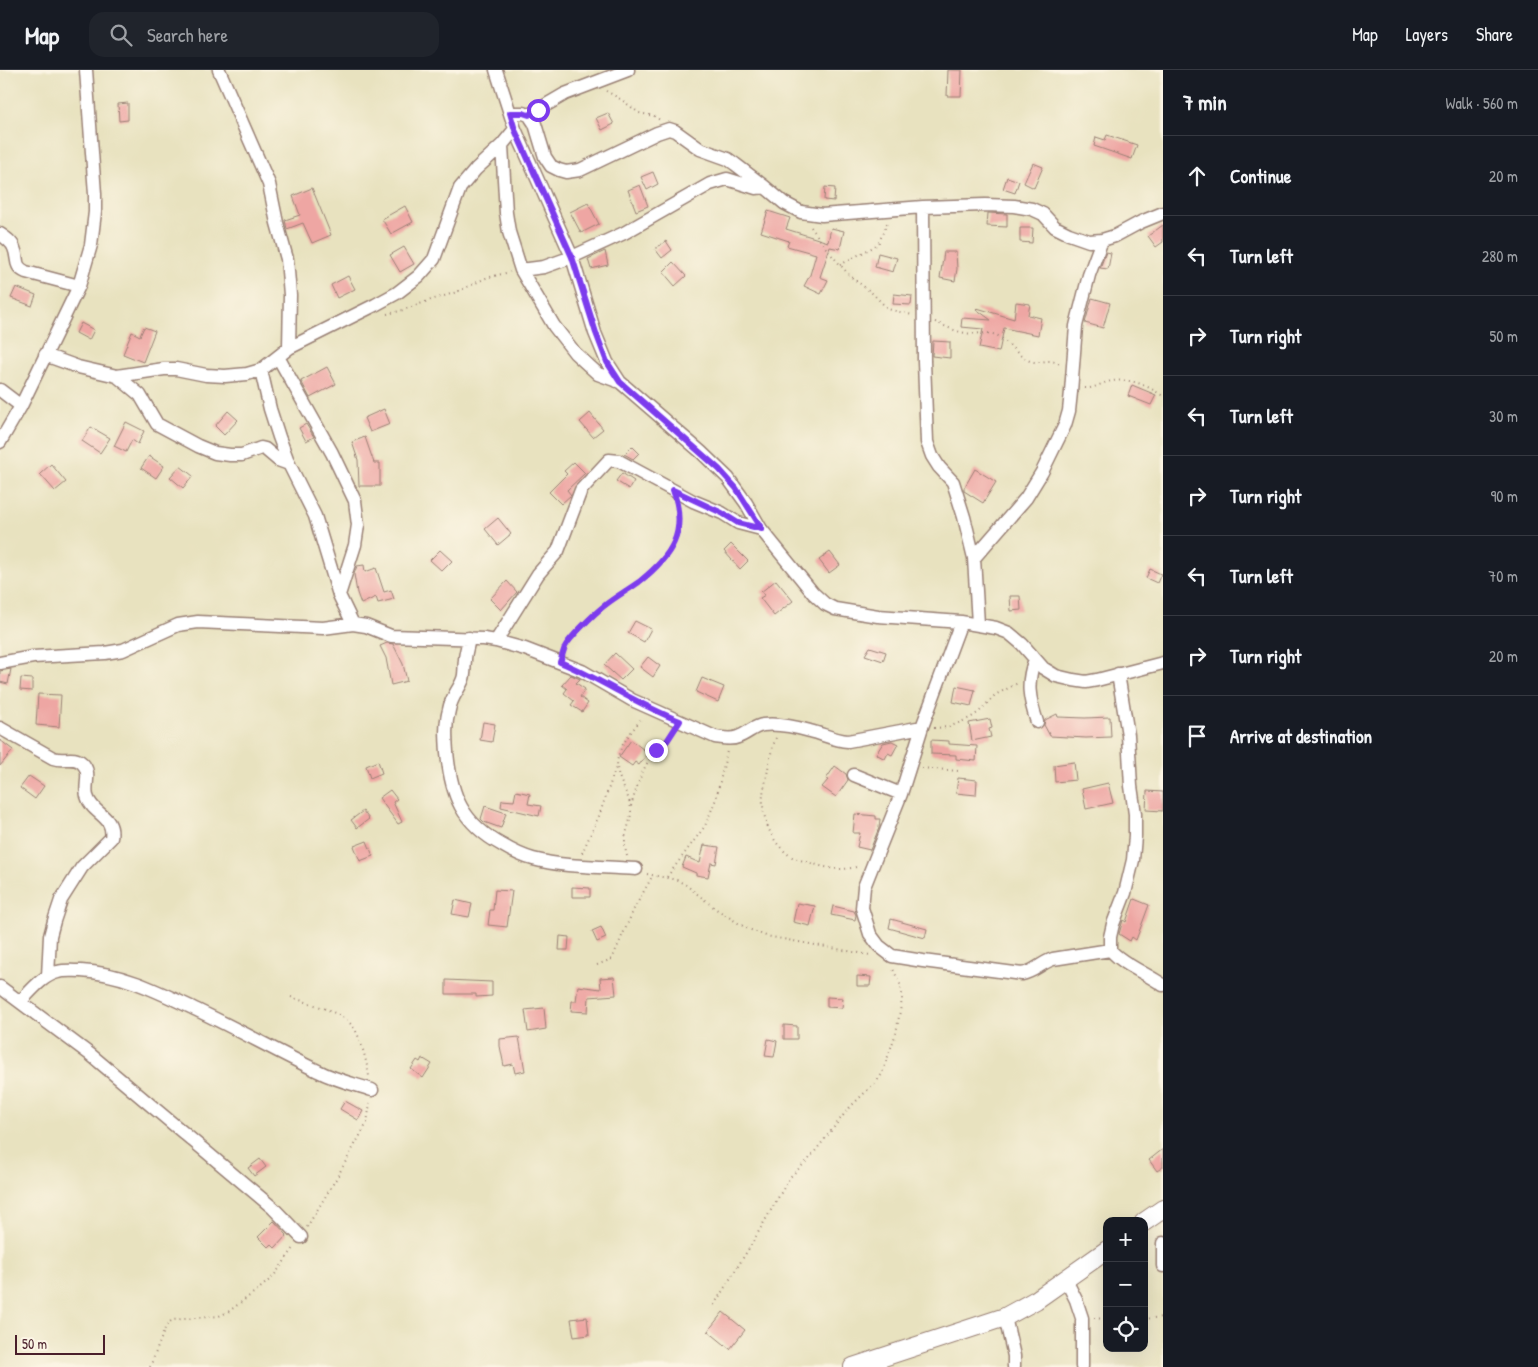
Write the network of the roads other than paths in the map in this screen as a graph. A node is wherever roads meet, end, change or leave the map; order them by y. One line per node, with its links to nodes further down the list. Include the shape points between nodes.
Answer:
1 (86, 70): 17 (street, via 95,212 91,245)
2 (219, 70): 18 (street, via 269,184 288,264)
3 (496, 70): 6 (street)
4 (628, 70): 5 (street)
5 (595, 78): 7 (street)
6 (510, 113): 7 (street); 8 (street)
7 (529, 115): 10 (street, via 545,157 559,170 580,170 669,129 700,149 728,159)
8 (515, 130): 9 (street); 15 (street)
9 (502, 144): 16 (street, via 506,213); 18 (street, via 460,188 434,259 419,276 397,293)
10 (765, 188): 11 (street, via 802,212 822,215); 15 (street, via 731,179 716,182 624,233)
11 (923, 207): 14 (street, via 1032,208 1069,234 1089,241); 29 (street, via 928,442 932,456 953,482)
12 (1163, 213): 14 (street)
13 (0, 234): 17 (street, via 12,245 20,269)
14 (1102, 240): 29 (street, via 1076,326 1065,425 1042,472 1020,505)
15 (572, 257): 16 (street, via 544,267); 23 (street, via 607,362)
16 (521, 270): 23 (street, via 554,326 575,353 598,374)
17 (79, 286): 19 (street)
18 (289, 348): 20 (street)
19 (45, 355): 22 (street); 25 (street)
20 (278, 357): 21 (street); 30 (street, via 355,501 358,525 355,545)
21 (261, 370): 22 (street, via 225,376 164,369); 27 (street, via 270,409)
22 (116, 376): 27 (street, via 143,398 158,424 198,446 230,455 265,448 278,460)
23 (620, 382): 28 (street, via 719,469 736,488)
24 (0, 390): 25 (street)
25 (21, 406): 26 (street)
26 (0, 442)
27 (289, 464): 30 (street, via 315,516)
28 (762, 529): 31 (street, via 812,592 835,609 878,616); 35 (street, via 738,523 619,461 607,462 581,490 558,551 538,574)
29 (974, 558): 33 (street)
30 (339, 595): 32 (street)
31 (961, 622): 33 (street); 42 (street)
32 (353, 624): 34 (street, via 391,636); 37 (street, via 323,628 188,623 123,650)
33 (978, 624): 36 (street, via 1009,633)
34 (470, 638): 35 (street); 45 (street, via 463,678 452,698 446,722 449,770 462,810 494,841 533,859 576,866)
35 (496, 641): 42 (street, via 582,671 650,709 728,739 763,725 810,731 848,741)
36 (1035, 659): 39 (street, via 1056,676 1073,680 1086,682); 40 (street, via 1029,678 1030,698)
37 (0, 663)
38 (1163, 663): 39 (street)
39 (1118, 674): 46 (street, via 1128,735 1136,836 1125,893 1111,931)
40 (1038, 722)
41 (0, 728): 47 (street, via 53,758 73,758 81,762 87,771 89,801 111,826 111,838 82,867 62,900 50,936)
42 (922, 728): 44 (street)
43 (854, 775): 44 (street)
44 (901, 794): 46 (street, via 864,887 862,908 870,934 889,956 1022,974 1053,959)
45 (636, 869)
46 (1110, 950): 48 (street)
47 (48, 976): 50 (street); 51 (street, via 73,971 117,977 178,1001 319,1072)
48 (1163, 985)
49 (0, 987): 50 (street)
50 (20, 1002): 54 (street, via 91,1055 273,1208)
51 (372, 1090)
52 (1163, 1209): 53 (street)
53 (1148, 1219)
54 (301, 1237)
55 (1163, 1243): 57 (street)
56 (1103, 1253): 58 (street)
57 (1163, 1266)
58 (1066, 1280): 59 (street); 62 (street, via 1082,1318)
59 (1005, 1317): 60 (street); 61 (street)
60 (853, 1367)
61 (1014, 1367)
62 (1082, 1367)

